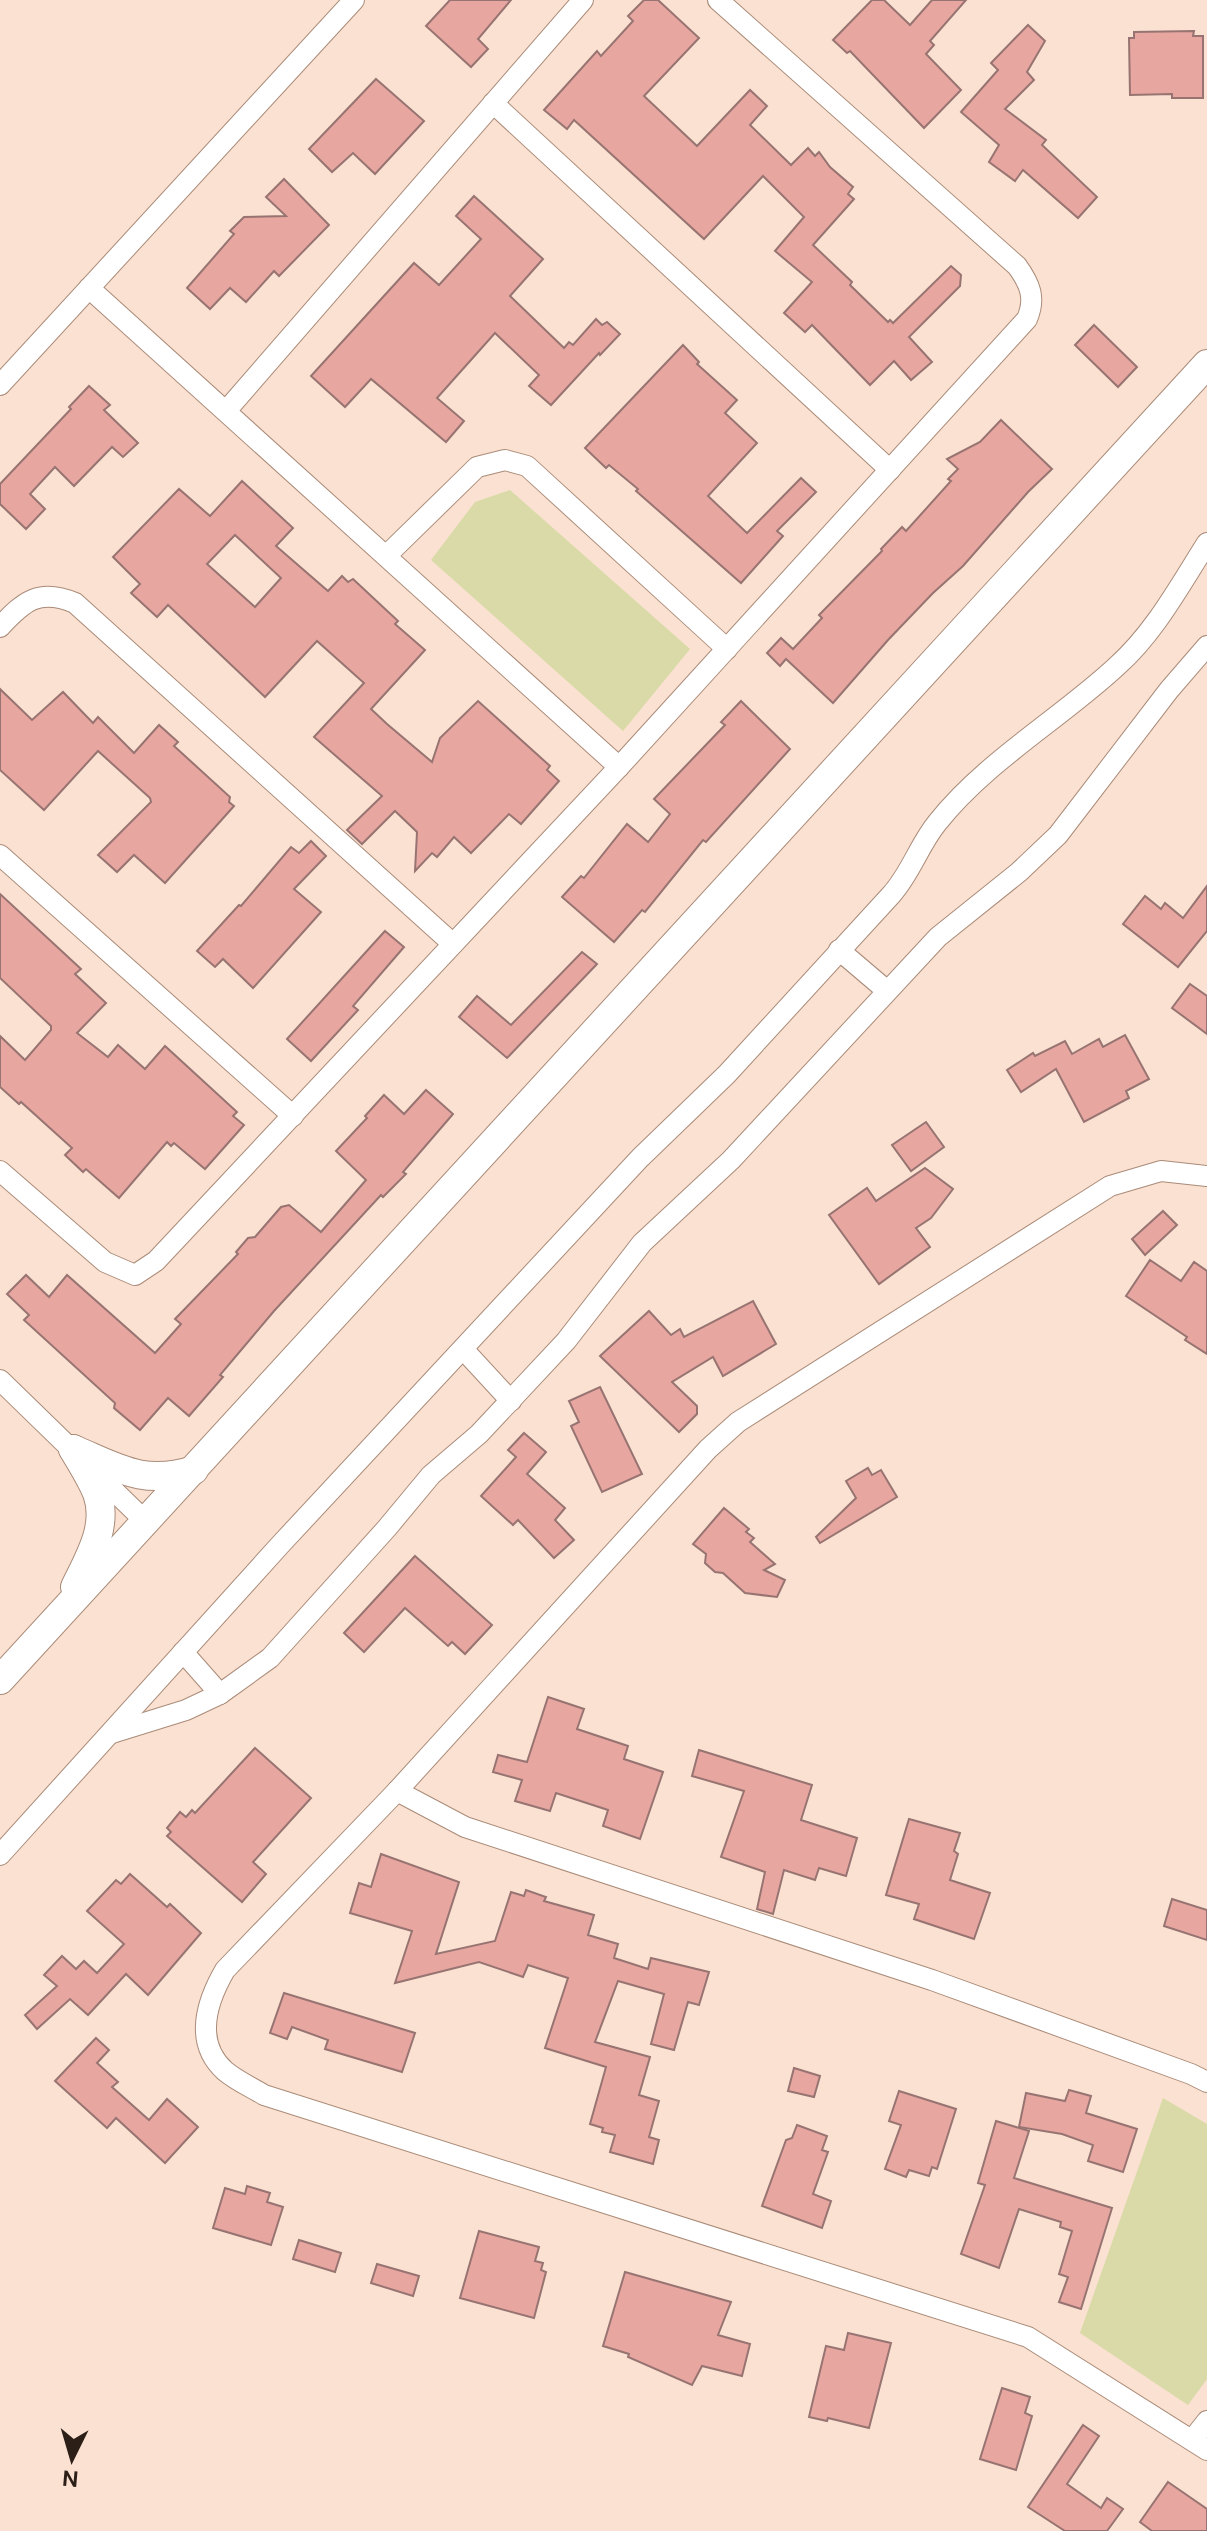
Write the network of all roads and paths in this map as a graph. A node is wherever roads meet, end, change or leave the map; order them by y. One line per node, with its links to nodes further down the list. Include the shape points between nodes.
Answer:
1 (354, 0): 5 (street)
2 (583, 0): 4 (street)
3 (718, 0): 9 (street, via 1017,266 1032,292 1027,319)
4 (493, 103): 8 (street); 9 (street)
5 (89, 288): 7 (street); 8 (street)
6 (1207, 364): 27 (main road)
7 (0, 385)
8 (226, 411): 11 (street)
9 (890, 470): 14 (street)
10 (1207, 543): 18 (street, via 1136,648 961,798 937,823 904,880)
11 (387, 555): 14 (street, via 477,467 517,462); 15 (street)
12 (0, 627): 17 (street, via 32,599 61,597 75,603)
13 (1207, 646): 19 (street, via 1058,835 938,937)
14 (727, 649): 15 (street)
15 (619, 767): 17 (street)
16 (0, 855): 20 (street)
17 (453, 944): 20 (street)
18 (839, 950): 19 (street); 23 (street)
19 (886, 990): 25 (street, via 753,1137 642,1243 566,1341)
20 (293, 1116): 21 (street, via 156,1261 135,1275 105,1262)
21 (0, 1171)
22 (1207, 1176): 34 (street, via 1161,1171 1110,1186 738,1422)
23 (463, 1349): 25 (street); 30 (street)
24 (0, 1380): 26 (street)
25 (511, 1401): 32 (street, via 431,1475 270,1658)
26 (73, 1449): 27 (main road, via 150,1477); 28 (street); 29 (main road, via 97,1492 101,1522)
27 (194, 1470): 28 (main road)
28 (146, 1522): 29 (main road)
29 (65, 1610): 31 (main road)
30 (183, 1652): 32 (street); 33 (street)
31 (0, 1680)
32 (220, 1694): 33 (street)
33 (112, 1733): 35 (street)
34 (397, 1791): 36 (street, via 465,1827 932,1980); 38 (street, via 225,1970 205,2016 210,2048 223,2069 264,2095 1028,2337)
35 (0, 1855)
36 (1207, 2082)
37 (1207, 2421): 38 (street)
38 (1200, 2445)

